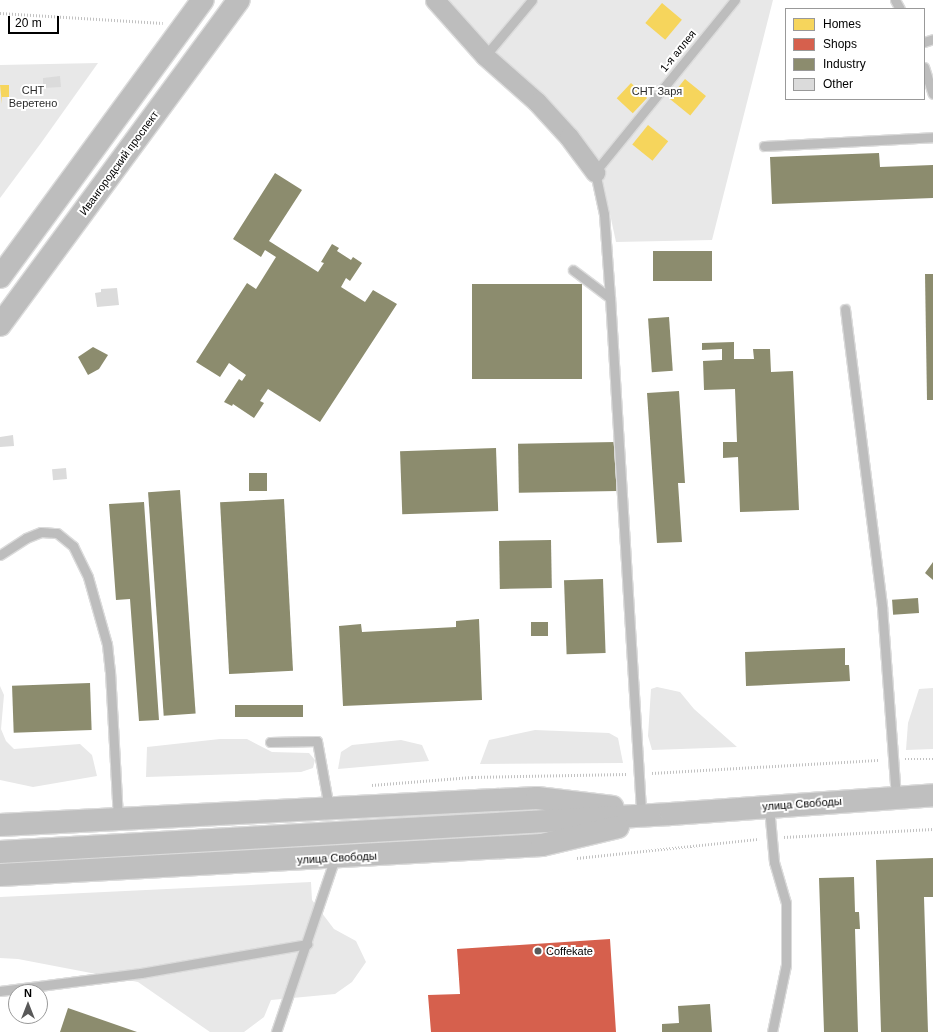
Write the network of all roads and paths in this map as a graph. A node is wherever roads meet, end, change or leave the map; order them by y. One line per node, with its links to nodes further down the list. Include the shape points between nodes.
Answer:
1 (239, 0): 18 (highway, Ивангородский проспект)
2 (435, 0): 8 (street)
3 (532, 0): 8 (lane)
4 (735, 0): 13 (lane, 1-я аллея)
5 (199, 1): 15 (highway)
6 (0, 13): 7 (path)
7 (163, 23)
8 (485, 56): 13 (street, via 537,102 569,137)
9 (925, 70): 10 (lane)
10 (933, 94)
11 (933, 137): 12 (lane)
12 (764, 146)
13 (595, 172): 16 (lane, via 604,214)
14 (573, 270): 16 (lane)
15 (0, 277)
16 (610, 298): 25 (lane)
17 (845, 309): 22 (lane, via 882,607)
18 (0, 325)
19 (0, 555): 27 (lane, via 26,538 41,532 57,533 72,546 88,576 107,644)
20 (270, 742): 24 (lane, via 317,741)
21 (933, 796): 22 (main road, улица Свободы)
22 (896, 798): 23 (main road, улица Свободы)
23 (768, 806): 26 (main road, улица Свободы); 35 (lane, via 774,862 786,903 786,965)
24 (328, 808): 25 (main road, улица Свободы, via 537,798); 27 (main road, улица Свободы)
25 (641, 810): 26 (main road, улица Свободы)
26 (671, 814): 29 (main road, улица Свободы); 30 (main road, улица Свободы, via 542,845)
27 (118, 821): 28 (main road, улица Свободы)
28 (0, 825)
29 (0, 852)
30 (335, 858): 31 (main road, улица Свободы); 32 (lane)
31 (0, 875)
32 (307, 944): 33 (lane, via 140,973); 34 (lane)
33 (0, 991)
34 (276, 1032)
35 (772, 1032)

